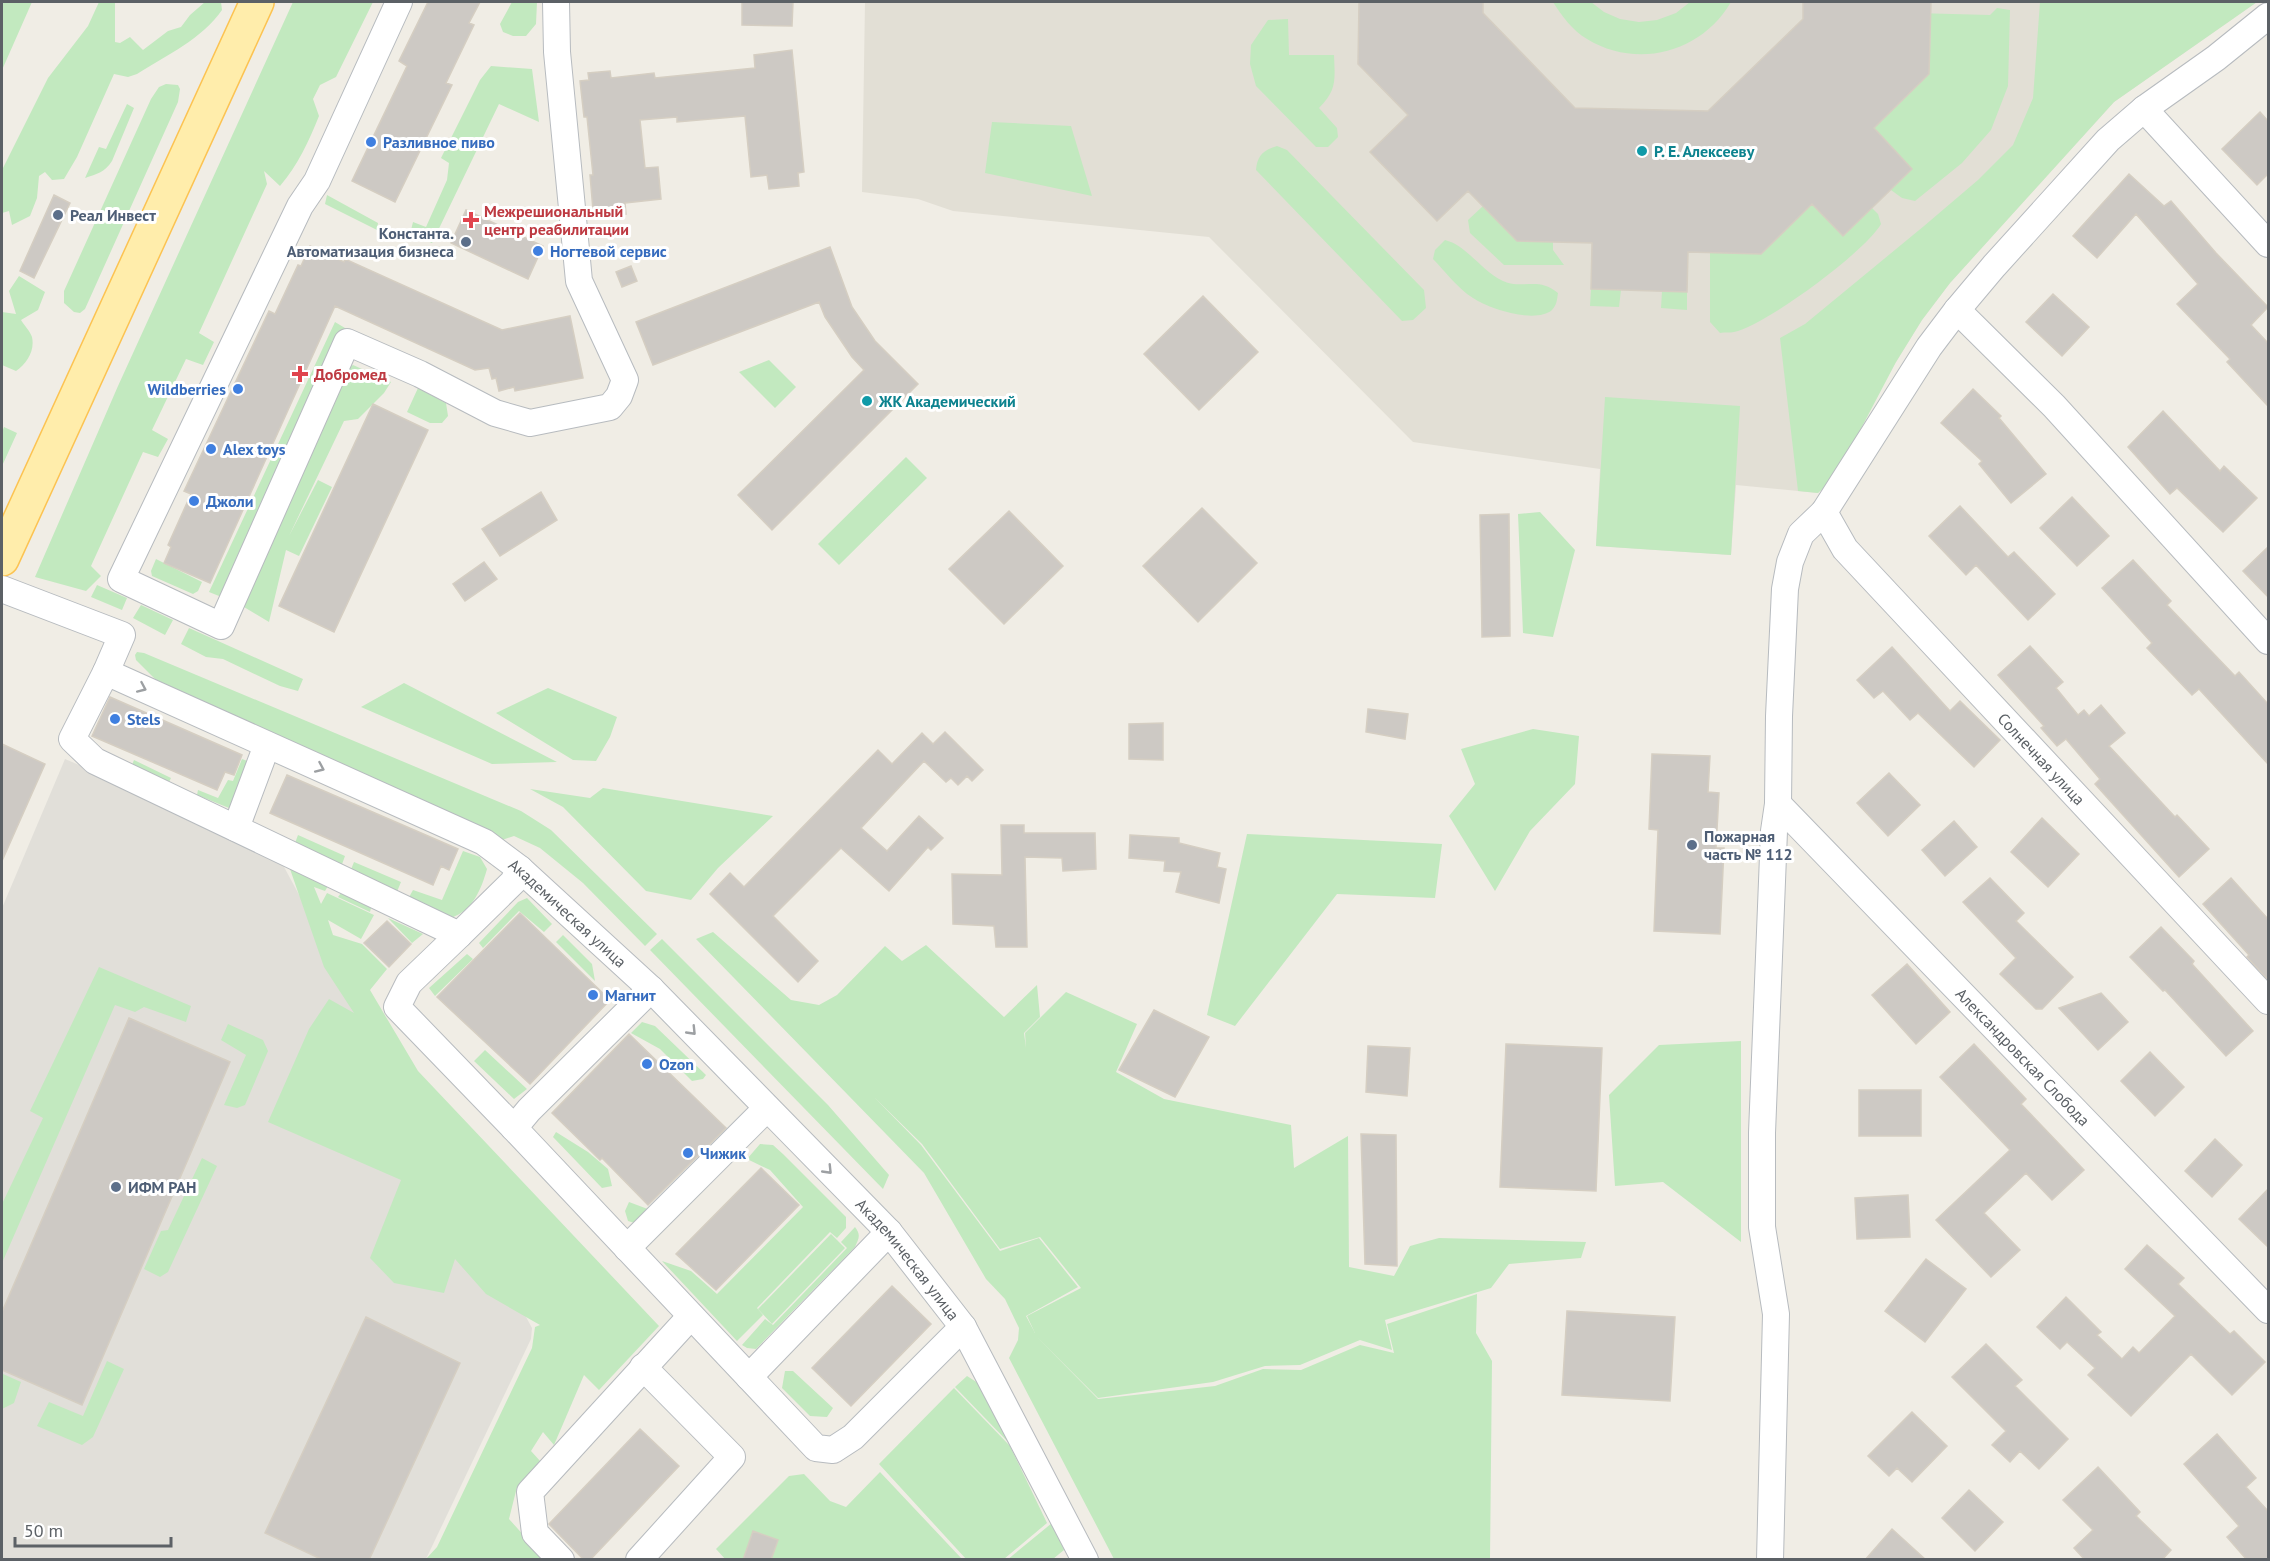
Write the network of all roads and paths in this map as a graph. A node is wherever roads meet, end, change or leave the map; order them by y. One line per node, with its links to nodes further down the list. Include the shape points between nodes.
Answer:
1 (257, 2): 9 (main road)
2 (399, 2): 3 (street, via 317,181 300,206 121,579 221,627 347,342 495,413 530,423 610,406 619,396 625,380 579,281 557,52)
3 (556, 2)
4 (2268, 16): 5 (street)
5 (2144, 109): 6 (street); 7 (street, via 2108,140)
6 (2268, 244)
7 (1957, 310): 8 (street, via 1929,347); 11 (street, via 2054,406)
8 (1824, 512): 14 (street, via 1801,534 1785,589); 19 (street, Солнечная улица, via 1845,549)
9 (2, 559)
10 (2, 589): 12 (street, via 122,635)
11 (2268, 641)
12 (106, 672): 13 (street, Академическая улица, one-way to 13); 15 (street, via 72,739 95,760)
13 (267, 745): 15 (street); 16 (street, Академическая улица, one-way to 16, via 484,842)
14 (1778, 804): 24 (street, Александровская Слобода); 32 (street, via 1762,1144 1762,1227 1776,1314)
15 (236, 828): 17 (street)
16 (520, 870): 17 (street, via 513,882); 18 (street, Академическая улица)
17 (459, 934): 21 (street, via 409,983 397,1007)
18 (651, 989): 20 (street, Академическая улица, one-way to 20); 21 (street)
19 (2268, 1001)
20 (767, 1108): 22 (street, Академическая улица, one-way to 22); 23 (street)
21 (514, 1128): 23 (street)
22 (889, 1232): 26 (street, Академическая улица); 28 (street)
23 (627, 1248): 25 (street)
24 (2268, 1310)
25 (691, 1316): 27 (street); 28 (street)
26 (963, 1327): 28 (street, via 853,1437 833,1450 816,1448); 31 (street, Академическая улица)
27 (644, 1367): 29 (street, via 530,1492 535,1533); 30 (street, via 732,1457)
28 (749, 1377)
29 (561, 1560)
30 (639, 1560)
31 (1085, 1560)
32 (1770, 1560)

